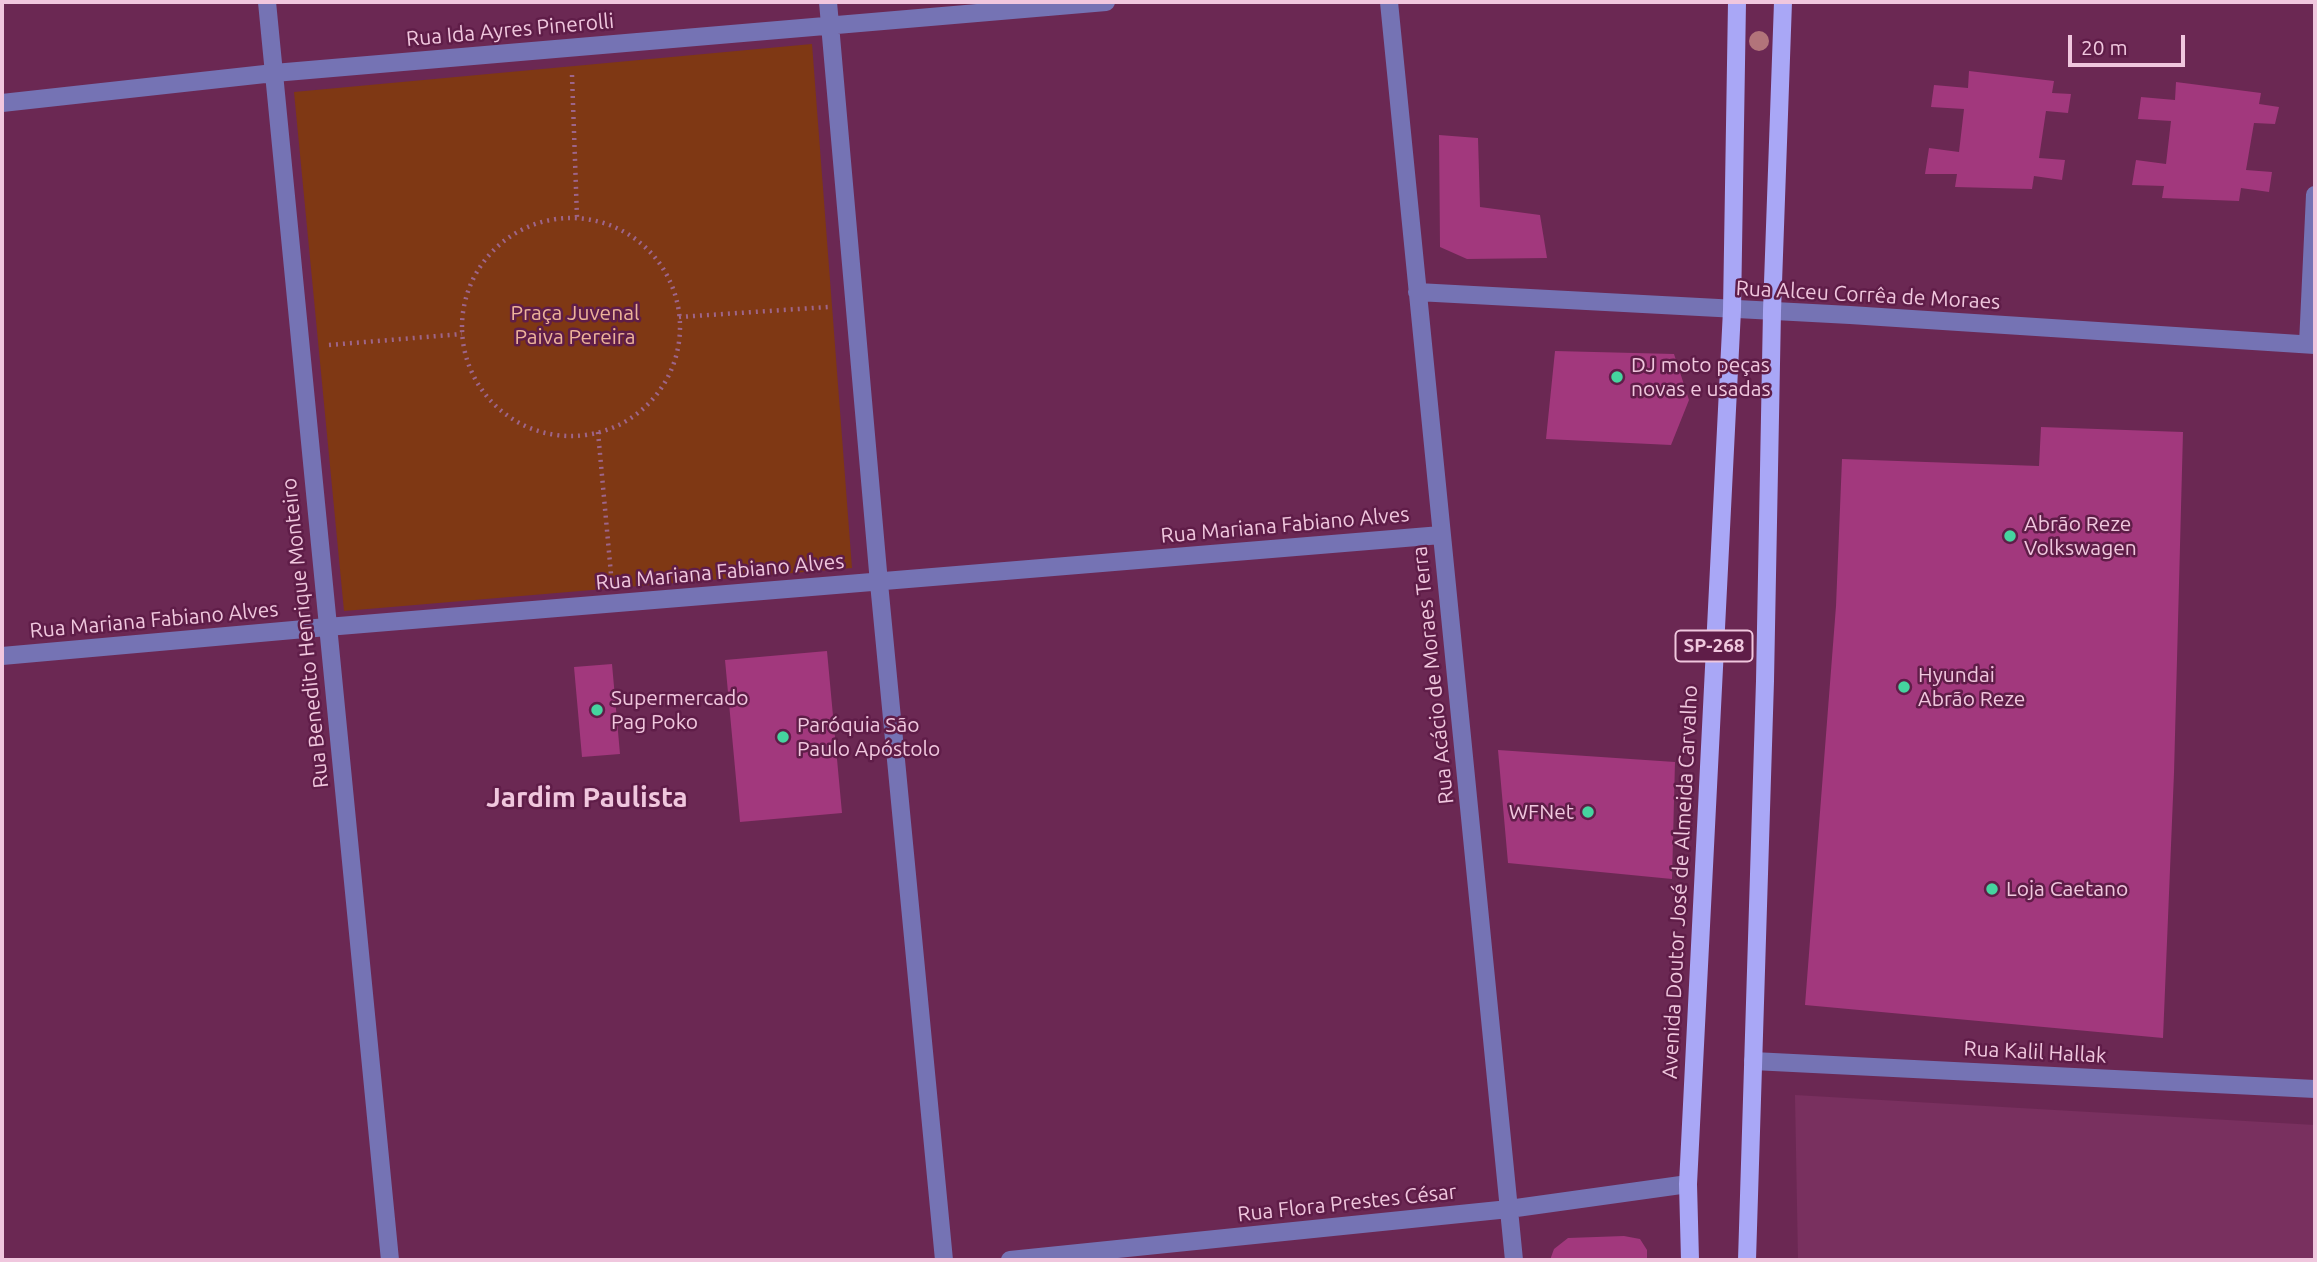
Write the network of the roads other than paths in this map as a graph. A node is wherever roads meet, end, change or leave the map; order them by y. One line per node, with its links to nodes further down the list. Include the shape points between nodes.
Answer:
1 (267, 2): 8 (street, Rua Benedito Henrique Monteiro)
2 (828, 2): 7 (street)
3 (1106, 2): 7 (street, Rua Ida Ayres Pinerolli)
4 (1389, 2): 11 (street, Rua Acácio de Moraes Terra)
5 (1737, 2): 12 (main road, Avenida Doutor José de Almeida Carvalho / SP-268)
6 (1783, 2): 13 (main road, SP-268)
7 (831, 26): 8 (street, Rua Ida Ayres Pinerolli); 16 (street)
8 (274, 73): 9 (street, Rua Ida Ayres Pinerolli); 17 (street, Rua Benedito Henrique Monteiro)
9 (2, 103)
10 (2315, 195): 14 (street)
11 (1417, 292): 12 (street, Rua Alceu Corrêa de Moraes); 15 (street, Rua Acácio de Moraes Terra)
12 (1732, 310): 13 (street, Rua Alceu Corrêa de Moraes); 21 (main road, Avenida Doutor José de Almeida Carvalho / SP-268)
13 (1772, 311): 14 (street, Rua Alceu Corrêa de Moraes); 19 (main road, SP-268)
14 (2312, 344)
15 (1441, 534): 16 (street, Rua Mariana Fabiano Alves); 22 (street, Rua Acácio de Moraes Terra)
16 (879, 583): 17 (street, Rua Mariana Fabiano Alves); 24 (street)
17 (327, 627): 18 (street, Rua Mariana Fabiano Alves); 23 (street, Rua Benedito Henrique Monteiro)
18 (2, 656)
19 (1753, 1061): 20 (street, Rua Kalil Hallak); 28 (main road, SP-268)
20 (2315, 1089)
21 (1688, 1184): 22 (street, Rua Flora Prestes César); 27 (main road, Avenida Doutor José de Almeida Carvalho / SP-268)
22 (1509, 1209): 25 (street, Rua Flora Prestes César); 26 (street, Rua Acácio de Moraes Terra)
23 (390, 1260)
24 (944, 1260)
25 (1010, 1260)
26 (1514, 1260)
27 (1690, 1260)
28 (1747, 1260)

